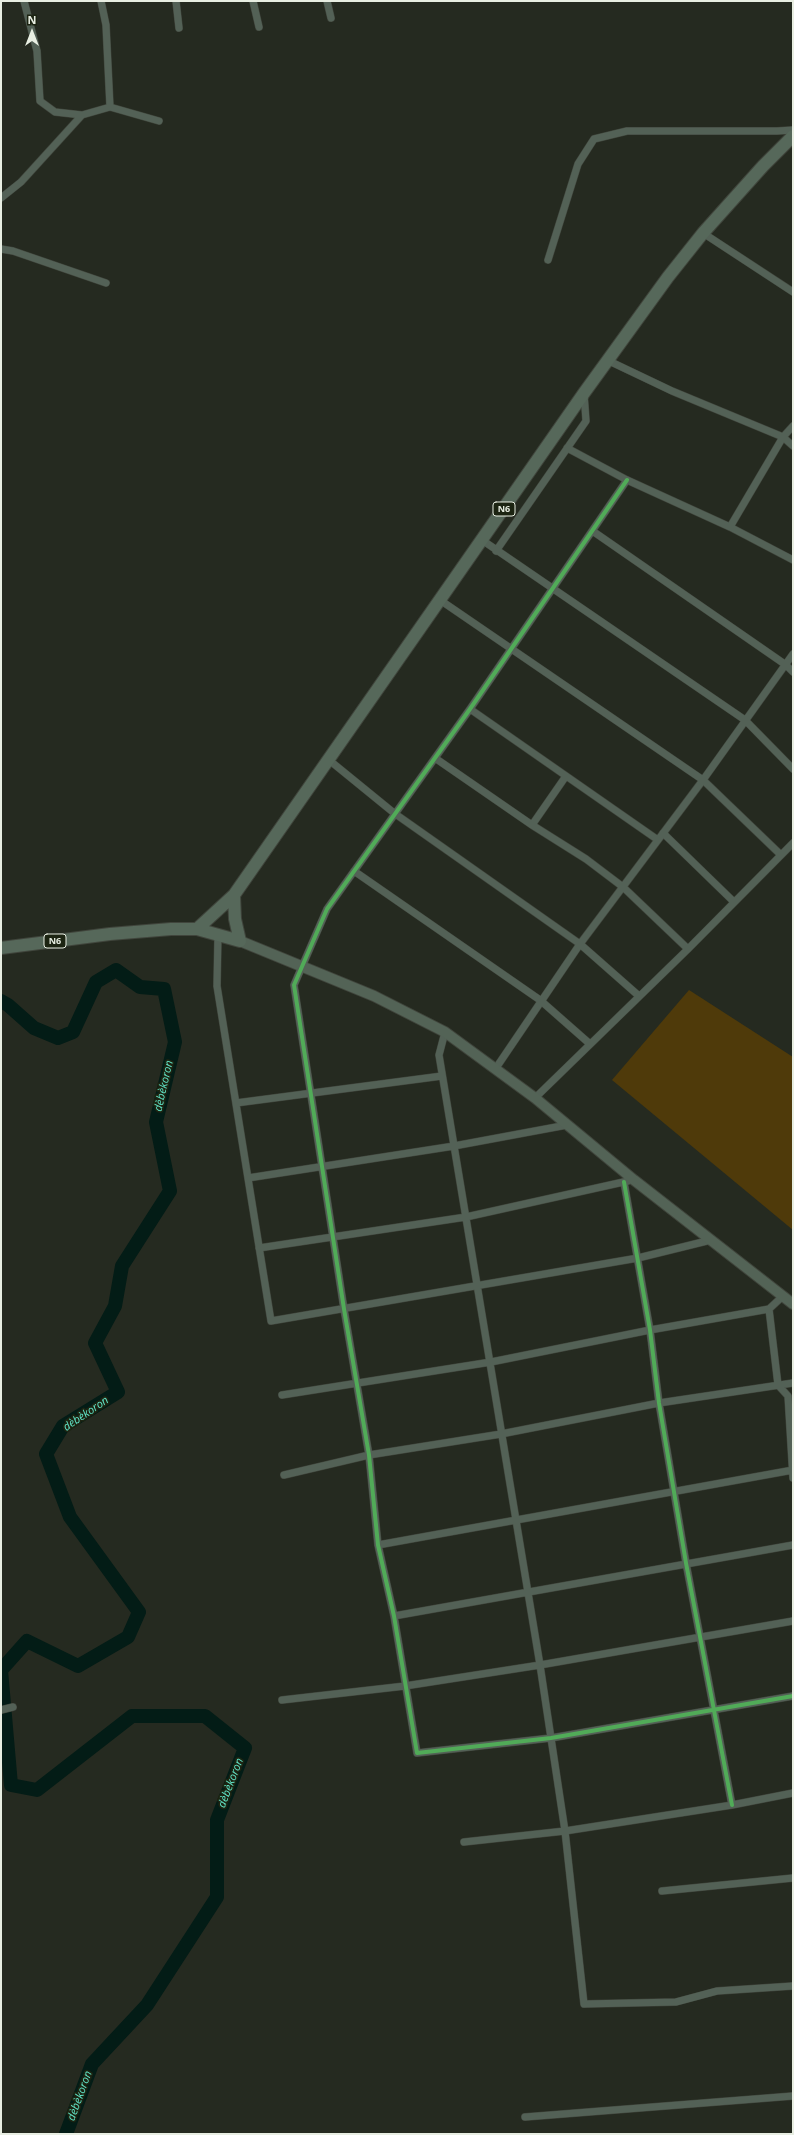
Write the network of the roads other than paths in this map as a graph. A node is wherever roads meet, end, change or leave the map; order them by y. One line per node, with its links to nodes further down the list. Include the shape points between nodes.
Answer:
1 (24, 1): 10 (street, via 37,51 40,101 55,112)
2 (101, 1): 9 (street, via 106,25)
3 (176, 1): 8 (street)
4 (253, 1): 7 (street)
5 (327, 1): 6 (street)
6 (331, 18)
7 (259, 27)
8 (179, 28)
9 (110, 107): 10 (street); 11 (street)
10 (82, 115): 13 (street, via 21,182)
11 (159, 121)
12 (792, 136): 14 (highway, N6); 16 (street, via 777,131 627,131 594,139 578,164)
13 (1, 198)
14 (703, 233): 18 (street); 19 (highway, N6, via 636,319)
15 (1, 249): 17 (street)
16 (548, 260)
17 (106, 283)
18 (793, 292)
19 (609, 361): 20 (highway, N6); 22 (street, via 672,391)
20 (584, 393): 24 (street, via 586,421); 28 (highway, N6)
21 (793, 426): 22 (street)
22 (783, 437): 23 (street); 26 (street)
23 (793, 446)
24 (567, 448): 25 (street); 29 (street)
25 (628, 480): 26 (street); 27 (street)
26 (730, 527): 30 (street)
27 (594, 532): 31 (street); 35 (street)
28 (482, 540): 29 (street); 32 (highway, N6)
29 (496, 551): 31 (street)
30 (793, 560)
31 (552, 590): 33 (street); 38 (street)
32 (440, 600): 33 (street); 40 (highway, N6)
33 (511, 649): 37 (street); 43 (street)
34 (793, 654): 35 (street)
35 (786, 665): 36 (street); 38 (street)
36 (793, 672)
37 (470, 709): 39 (street); 42 (street)
38 (745, 720): 41 (street); 43 (street)
39 (435, 758): 44 (street); 45 (street)
40 (329, 760): 44 (street); 52 (highway, N6)
41 (793, 769)
42 (566, 776): 45 (street); 47 (street)
43 (703, 780): 46 (street); 49 (street)
44 (394, 813): 50 (street); 57 (street)
45 (532, 825): 51 (street, via 586,859)
46 (663, 833): 47 (street); 53 (street)
47 (658, 840): 51 (street)
48 (793, 843): 49 (street)
49 (781, 855): 53 (street)
50 (354, 871): 60 (street, via 327,909); 62 (street)
51 (623, 887): 57 (street); 59 (street)
52 (234, 895): 54 (highway, N6); 56 (highway, via 235,919)
53 (734, 902): 59 (street)
54 (197, 929): 55 (highway, N6); 58 (highway, N6, via 110,934)
55 (218, 935): 56 (highway, N6); 69 (street, via 217,986)
56 (240, 941): 60 (main road)
57 (580, 944): 61 (street); 62 (street)
58 (1, 948)
59 (688, 949): 61 (street)
60 (302, 966): 63 (main road, via 374,996); 67 (street, via 294,985)
61 (639, 996): 64 (street)
62 (540, 1000): 64 (street); 65 (street)
63 (445, 1032): 65 (main road); 66 (street, via 439,1055)
64 (590, 1044): 68 (street)
65 (496, 1068): 68 (main road)
66 (442, 1076): 67 (street); 71 (street)
67 (311, 1095): 69 (street); 72 (street)
68 (535, 1098): 70 (main road)
69 (236, 1103): 73 (street)
70 (568, 1125): 71 (street); 74 (main road)
71 (454, 1146): 72 (street); 76 (street)
72 (322, 1168): 73 (street); 77 (street)
73 (248, 1178): 79 (street)
74 (634, 1180): 75 (street); 78 (main road)
75 (624, 1182): 76 (street); 80 (street)
76 (466, 1217): 77 (street); 81 (street)
77 (333, 1238): 79 (street); 84 (street)
78 (711, 1240): 80 (street); 82 (main road)
79 (259, 1248): 84 (street, via 271,1321)
80 (638, 1258): 81 (street); 86 (street)
81 (478, 1285): 84 (street); 87 (street)
82 (783, 1296): 83 (main road); 85 (street)
83 (793, 1304)
84 (344, 1309): 89 (street)
85 (769, 1309): 86 (street); 90 (street)
86 (650, 1330): 87 (street); 92 (street)
87 (491, 1362): 89 (street); 93 (street)
88 (793, 1383): 90 (street)
89 (358, 1384): 91 (street); 94 (street)
90 (778, 1385): 92 (street); 95 (street, via 788,1396)
91 (282, 1395)
92 (659, 1403): 93 (street); 98 (street)
93 (501, 1434): 94 (street); 99 (street)
94 (369, 1455): 96 (street); 100 (street)
95 (792, 1470): 97 (street); 98 (street)
96 (284, 1475)
97 (793, 1478)
98 (674, 1491): 99 (street); 102 (street)
99 (516, 1519): 100 (street); 103 (street)
100 (378, 1545): 104 (street)
101 (793, 1545): 102 (street)
102 (686, 1563): 103 (street); 106 (street)
103 (528, 1591): 104 (street); 107 (street)
104 (394, 1616): 108 (street)
105 (793, 1621): 106 (street)
106 (700, 1636): 107 (street); 112 (street)
107 (540, 1665): 108 (street); 114 (street)
108 (405, 1686): 110 (street); 114 (street, via 417,1753)
109 (793, 1696): 112 (street)
110 (282, 1700)
111 (13, 1707): 113 (street)
112 (714, 1709): 114 (street); 116 (street)
113 (1, 1710)
114 (551, 1738): 117 (street)
115 (793, 1793): 116 (street)
116 (732, 1805): 117 (street)
117 (565, 1830): 118 (street); 121 (street, via 584,2004 676,2002 717,1991)
118 (464, 1842)
119 (793, 1878): 120 (street)
120 (662, 1891)
121 (793, 1986)
122 (793, 2096): 123 (street)
123 (525, 2117)

